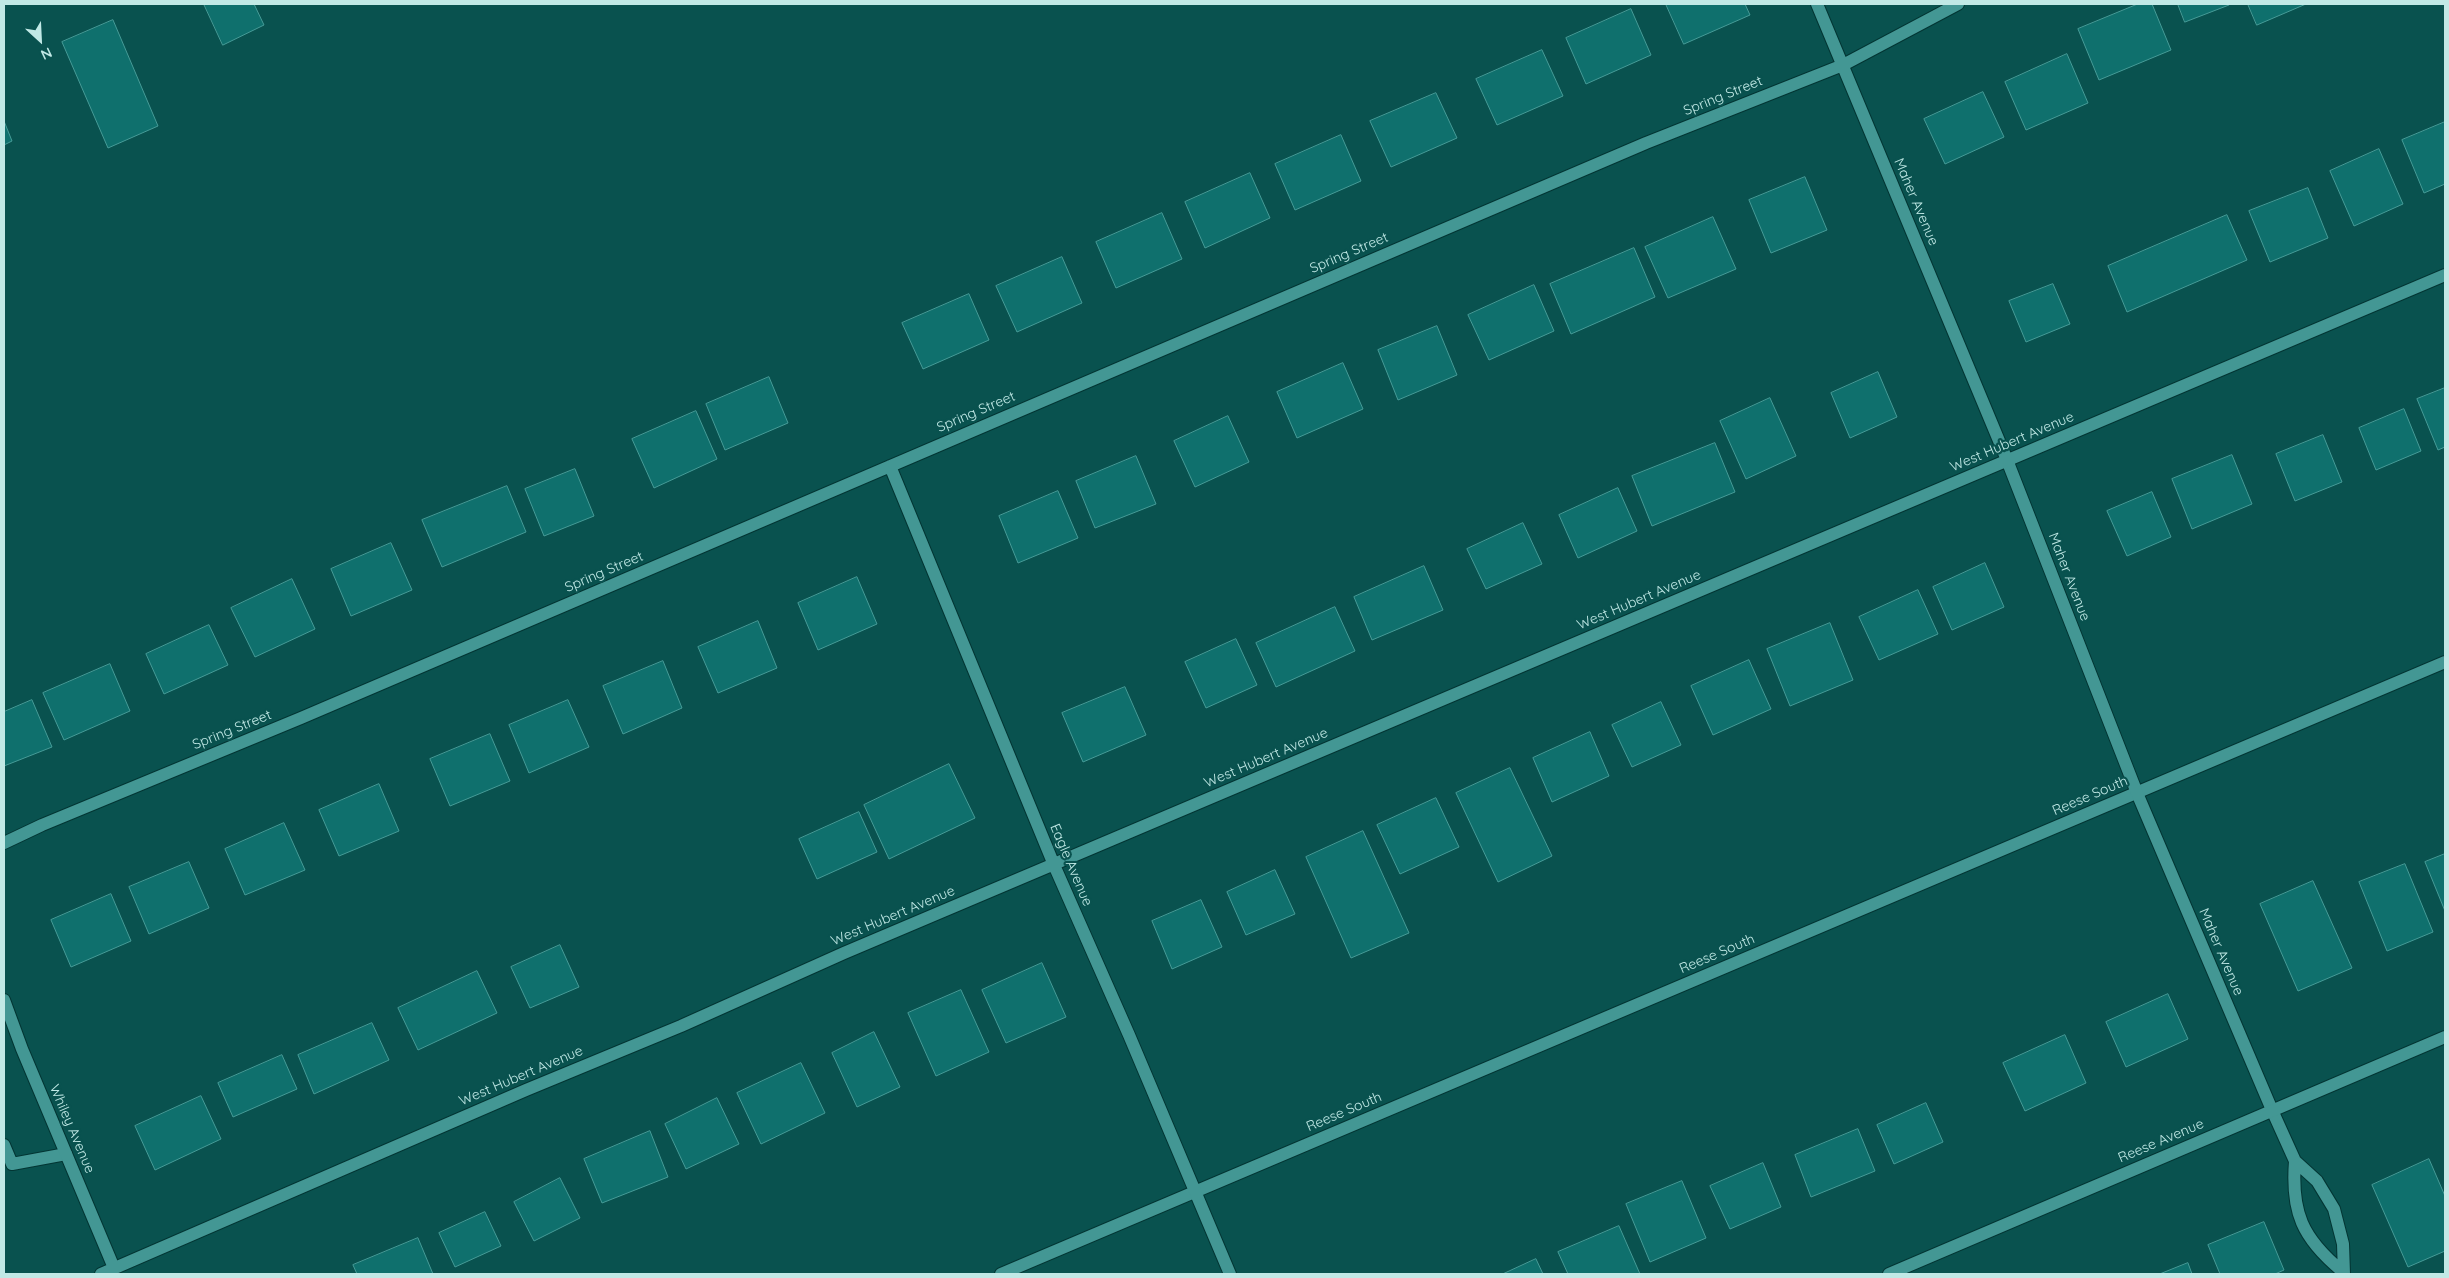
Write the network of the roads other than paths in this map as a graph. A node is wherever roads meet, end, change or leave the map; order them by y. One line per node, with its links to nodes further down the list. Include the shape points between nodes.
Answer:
1 (1817, 4): 3 (street, Maher Avenue)
2 (1958, 4): 3 (street, Spring Street)
3 (1843, 65): 5 (street, Maher Avenue); 6 (street, Spring Street, via 1646,143)
4 (2445, 275): 5 (street, West Hubert Avenue)
5 (2007, 460): 8 (street, Maher Avenue); 10 (street, West Hubert Avenue)
6 (890, 466): 9 (street, Spring Street); 10 (street, Eagle Avenue)
7 (2445, 662): 8 (street, Reese South)
8 (2137, 793): 13 (street, Maher Avenue); 17 (street, Reese South)
9 (4, 843)
10 (1054, 865): 17 (street, Eagle Avenue); 18 (street, West Hubert Avenue)
11 (4, 1000): 15 (street, Whiley Avenue)
12 (2445, 1037): 13 (street, Reese Avenue)
13 (2272, 1110): 16 (street, Maher Avenue); 23 (street, Reese Avenue)
14 (4, 1145): 15 (street, via 12,1164)
15 (66, 1154): 18 (street, Whiley Avenue)
16 (2294, 1161): 19 (street, Maher Avenue, via 2317,1181 2334,1209 2343,1244); 19 (street, Maher Avenue, via 2293,1189 2301,1222 2320,1252)
17 (1196, 1192): 21 (street, Reese South); 22 (street, Eagle Avenue)
18 (114, 1268): 20 (street, West Hubert Avenue)
19 (2343, 1273)
20 (101, 1274)
21 (1001, 1274)
22 (1230, 1274)
23 (1889, 1274)

